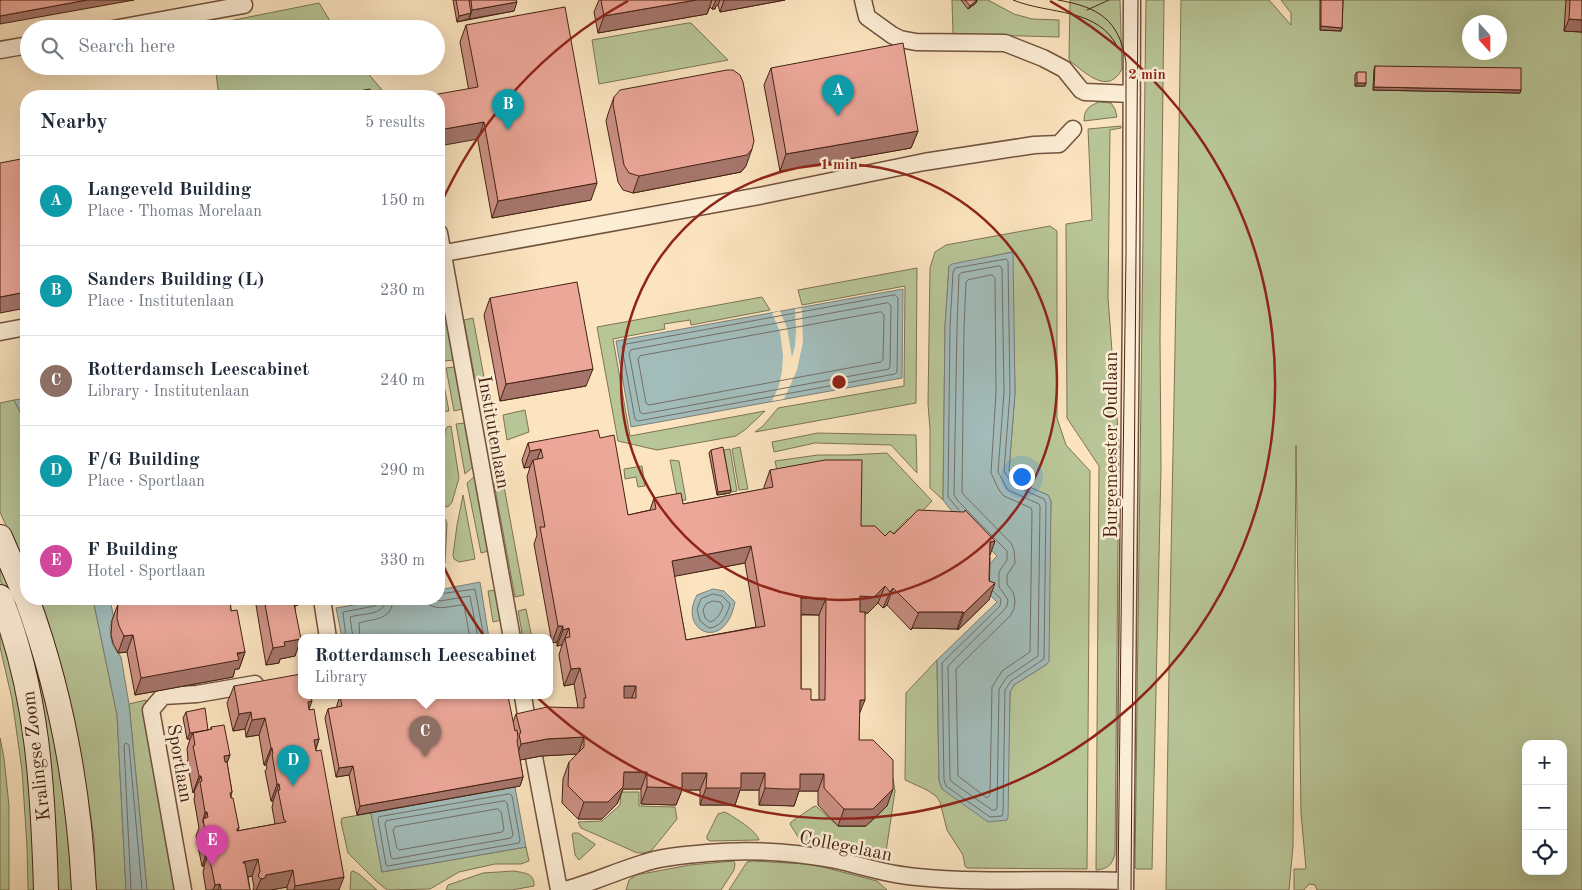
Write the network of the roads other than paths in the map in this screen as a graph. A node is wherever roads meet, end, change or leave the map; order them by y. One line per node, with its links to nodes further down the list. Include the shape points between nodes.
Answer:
1 (862, 0): 7 (street, via 867,17 900,39 1005,43 1064,69 1085,92)
2 (1132, 0): 7 (street, Burgemeester Oudlaan)
3 (244, 5): 4 (street)
4 (162, 20)
5 (20, 47): 6 (street)
6 (0, 50)
7 (1132, 94): 24 (street, Burgemeester Oudlaan)
8 (1073, 129): 9 (street, via 1059,144 924,162 764,195)
9 (445, 252)
10 (445, 275): 19 (street, Institutenlaan)
11 (20, 328): 12 (street)
12 (0, 332)
13 (0, 537): 14 (main road, Kralingse Zoom)
14 (20, 582)
15 (0, 597): 25 (main road, Kralingse Zoom, via 16,643 35,723)
16 (30, 605): 26 (main road, Kralingse Zoom, via 49,667 70,756)
17 (323, 605): 18 (street)
18 (327, 634)
19 (511, 634)
20 (273, 681): 27 (street, Sportlaan, via 197,694 163,696 151,710)
21 (523, 699): 22 (street)
22 (528, 727)
23 (534, 757): 28 (street)
24 (1125, 886): 29 (street, Collegelaan, via 1092,880 918,878 816,857 731,851 646,862)
25 (46, 890)
26 (84, 890)
27 (183, 890)
28 (559, 890)
29 (565, 890)

